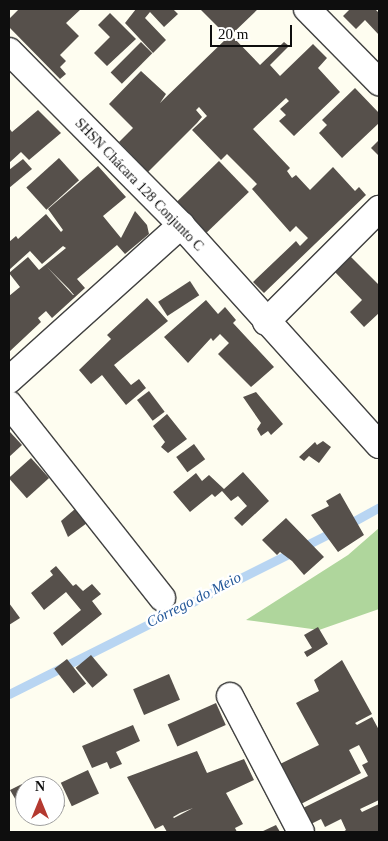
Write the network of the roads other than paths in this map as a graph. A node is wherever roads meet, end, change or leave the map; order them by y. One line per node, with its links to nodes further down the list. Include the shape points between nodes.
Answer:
1 (307, 9): 3 (street)
2 (9, 51): 5 (street, SHSN Chácara 128 Conjunto C)
3 (379, 82)
4 (379, 209): 6 (street)
5 (181, 225): 6 (street, SHSN Chácara 128 Conjunto C); 7 (street)
6 (266, 322): 9 (street, SHSN Chácara 128 Conjunto C)
7 (9, 380)
8 (9, 404): 10 (street)
9 (379, 445)
10 (162, 598)
11 (230, 696): 12 (street)
12 (301, 832)

